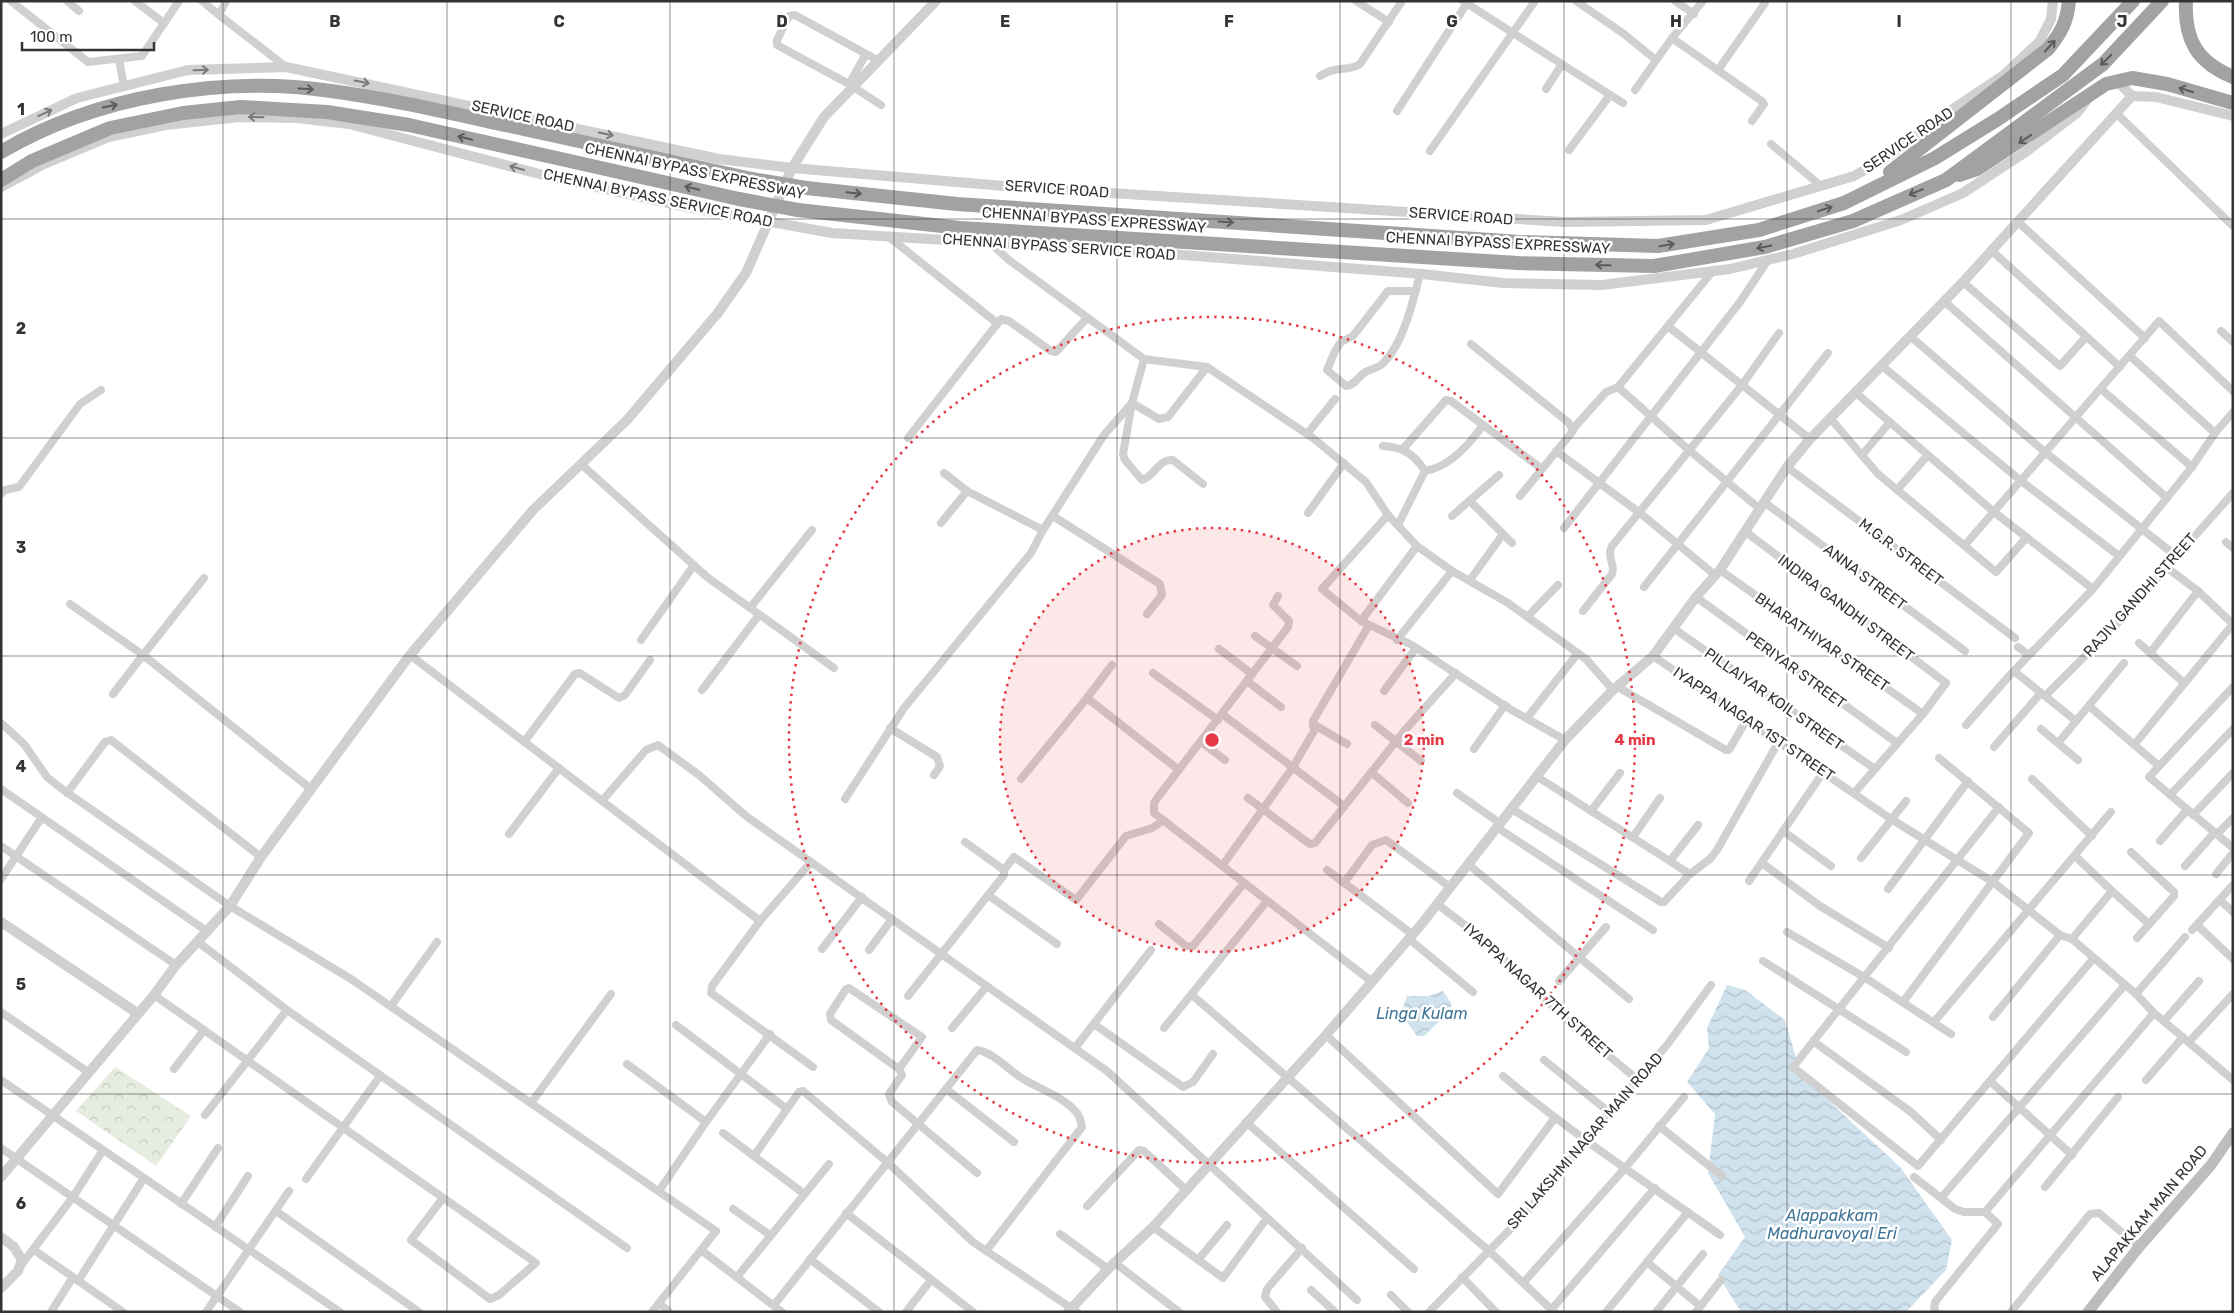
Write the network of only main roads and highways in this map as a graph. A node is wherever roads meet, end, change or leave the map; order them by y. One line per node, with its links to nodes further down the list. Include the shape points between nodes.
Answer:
1 (2069, 1): 10 (highway, one-way to 1, via 1912,157 2048,49 2067,20)
2 (2162, 1): 9 (highway, CHENNAI BYPASS EXPRESSWAY, one-way to 9, via 2103,64)
3 (2186, 1): 5 (highway, via 2187,30 2196,50 2213,69)
4 (2129, 6): 10 (highway, CHENNAI BYPASS EXPRESSWAY, via 2055,81 1935,158)
5 (2233, 77)
6 (2233, 103): 9 (highway, one-way to 9, via 2168,84 2132,78 2101,86 1977,169)
7 (1, 152): 10 (highway, CHENNAI BYPASS EXPRESSWAY, one-way to 10, bridge, via 99,109 171,93 241,85 329,90 806,188 986,206 1520,242 1658,246 1759,230)
8 (1, 180): 9 (highway, CHENNAI BYPASS EXPRESSWAY, one-way to 8, bridge, via 1853,221 1800,237 1765,247 1654,266 1518,263 960,228 798,210 409,125 327,112 241,107 183,113 110,128 32,161)
9 (1946, 180)
10 (1844, 203)
11 (2233, 1133): 12 (main road, ALAPAKKAM MAIN ROAD, via 2211,1165 2139,1247)
12 (2088, 1312)

